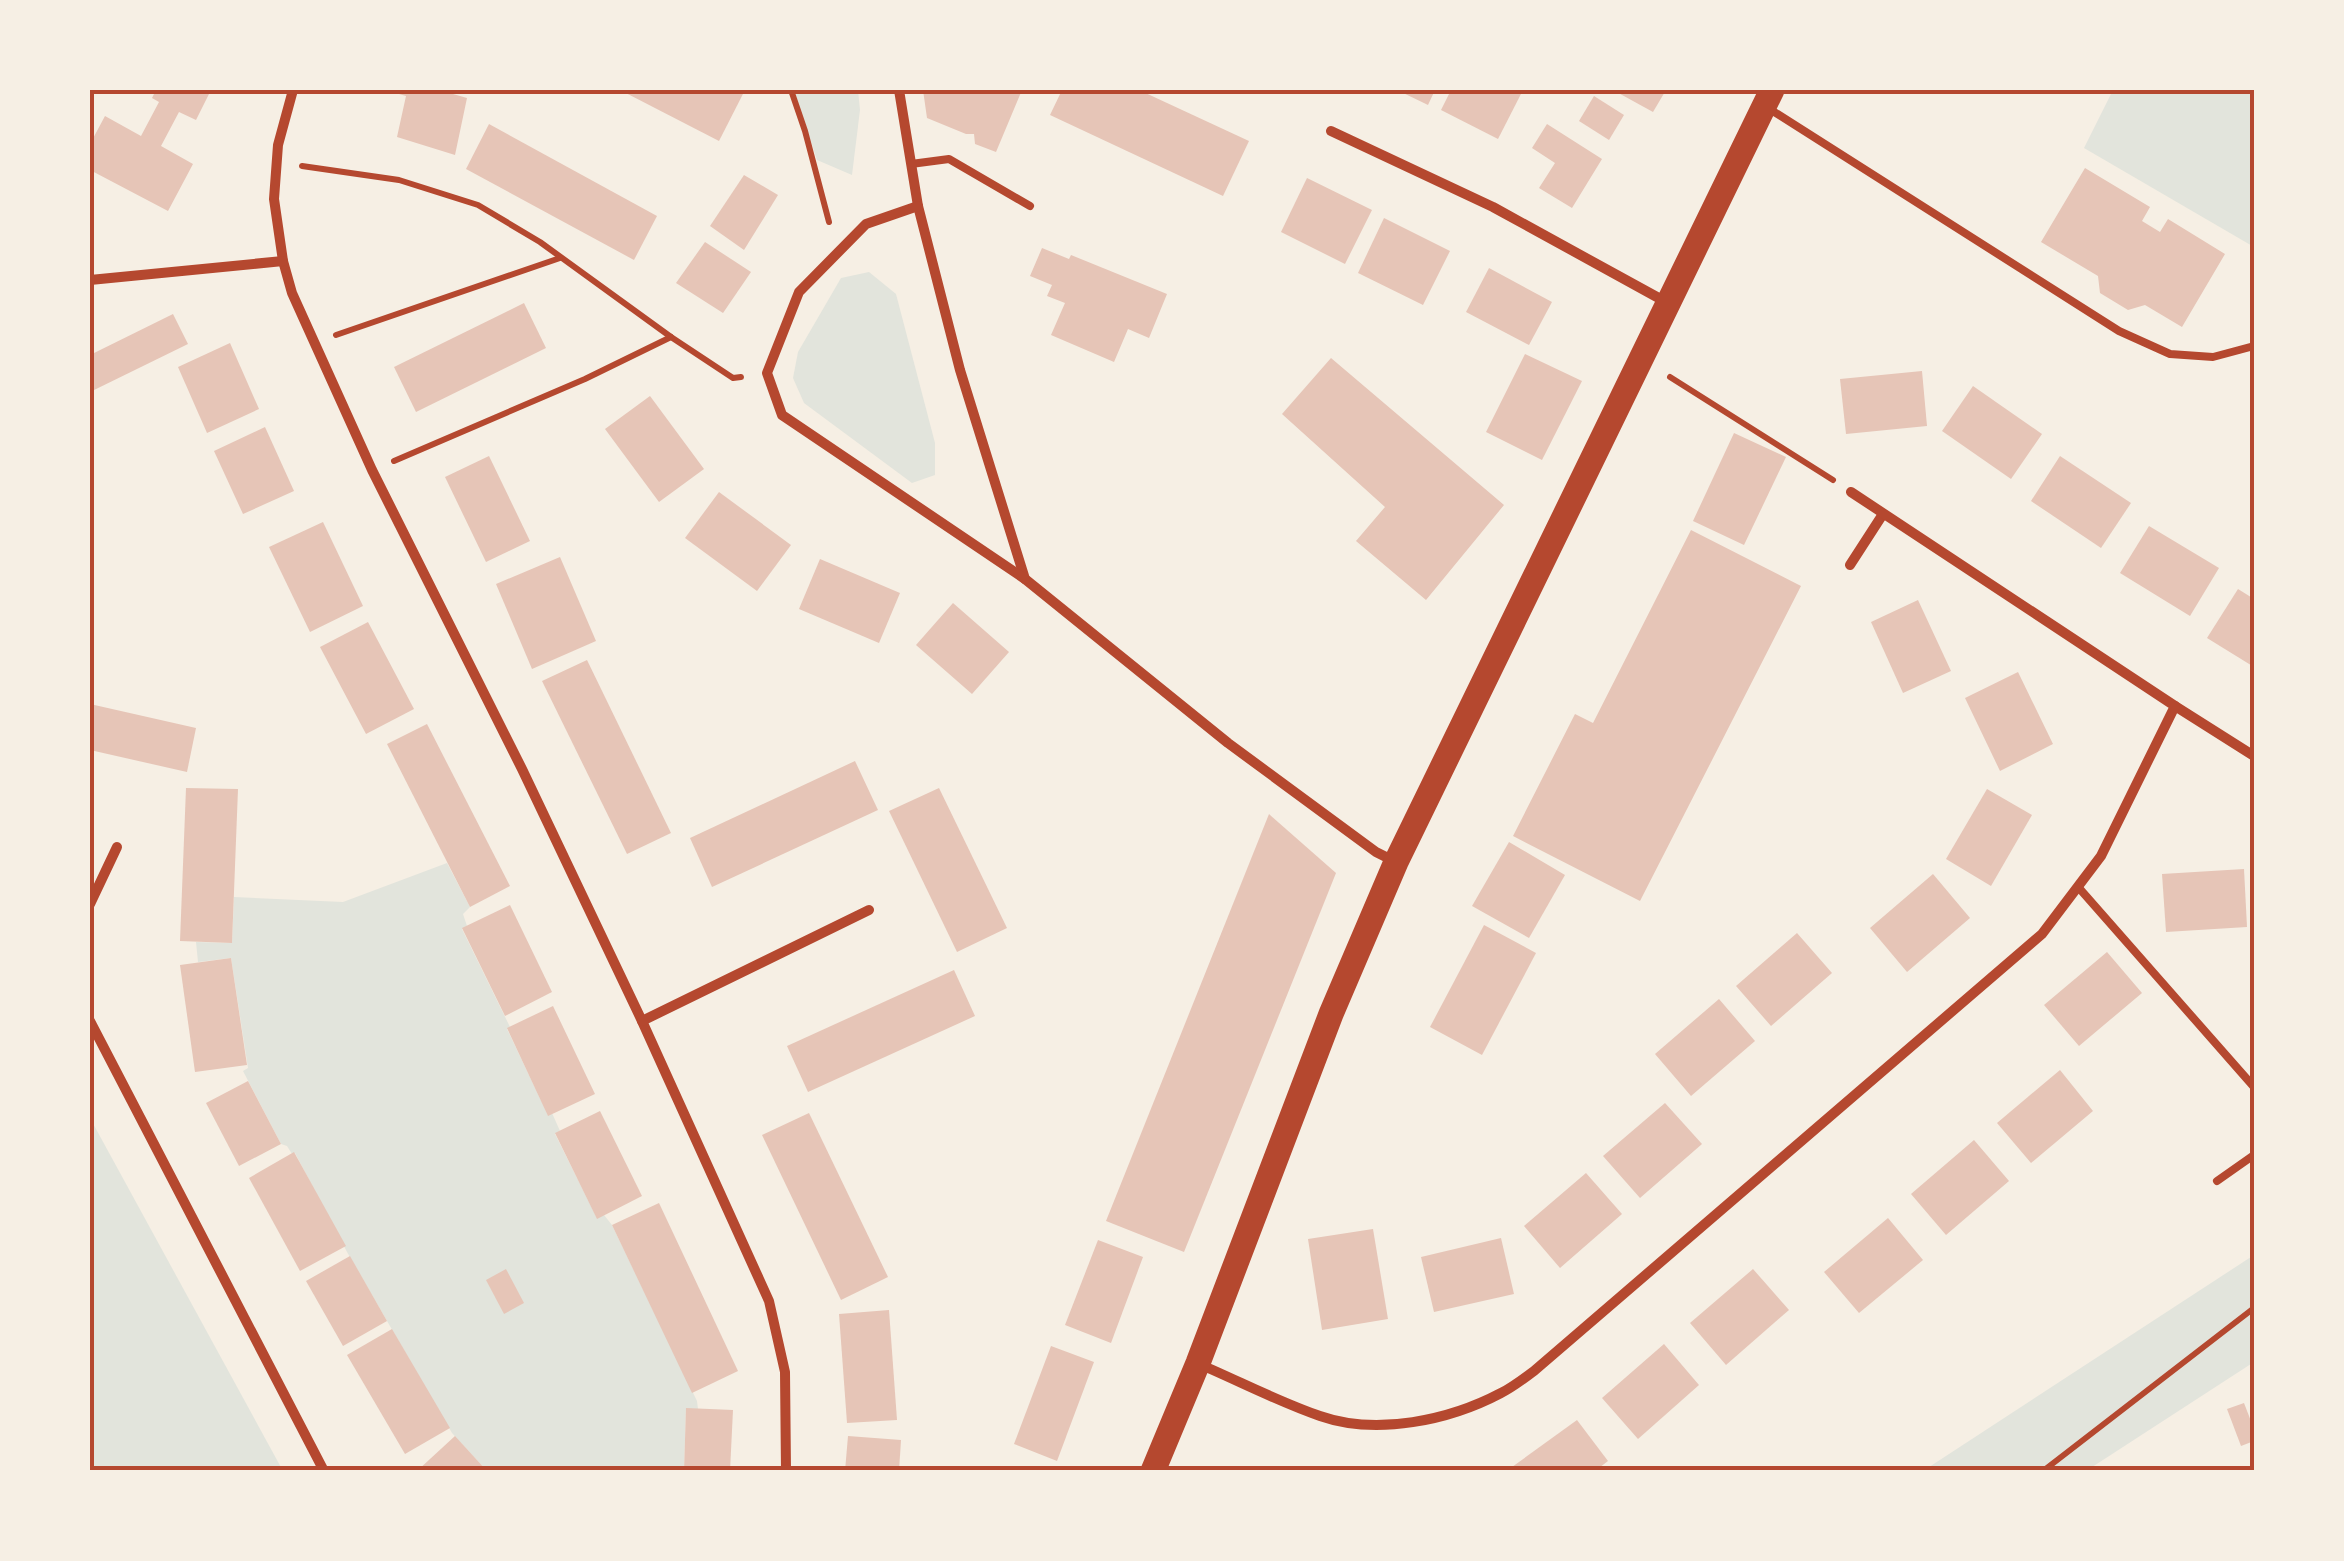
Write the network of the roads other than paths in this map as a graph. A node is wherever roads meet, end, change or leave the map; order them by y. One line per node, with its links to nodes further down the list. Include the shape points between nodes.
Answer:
1 (292, 90): 8 (street, via 274,199)
2 (899, 90): 5 (street)
3 (1768, 98): 10 (main road); 11 (lane, via 2118,331 2170,354 2214,357)
4 (1331, 132): 10 (street, via 1493,207)
5 (911, 164): 6 (street); 7 (lane, via 949,159)
6 (918, 206): 15 (street, via 960,370); 15 (street, via 866,224 799,292 767,373 782,415)
7 (1030, 206)
8 (283, 261): 9 (street); 24 (street, via 372,470)
9 (90, 280)
10 (1667, 302): 19 (main road)
11 (2254, 346)
12 (1850, 492): 13 (street)
13 (1884, 514): 14 (street); 16 (street)
14 (1850, 565)
15 (1026, 579): 19 (street, via 1228,743)
16 (2175, 706): 17 (street); 20 (street)
17 (2254, 756)
18 (116, 847): 21 (street)
19 (1396, 862): 28 (main road)
20 (2079, 888): 25 (lane); 28 (street, via 2042,934 1534,1372 1502,1392 1422,1420 1369,1426 1323,1418)
21 (90, 904)
22 (869, 910): 24 (street)
23 (90, 1021): 29 (street)
24 (642, 1022): 30 (street, via 769,1300 785,1372)
25 (2254, 1088)
26 (2254, 1155): 27 (lane)
27 (2217, 1181)
28 (1198, 1363): 31 (main road)
29 (324, 1471)
30 (786, 1471)
31 (1154, 1471)

